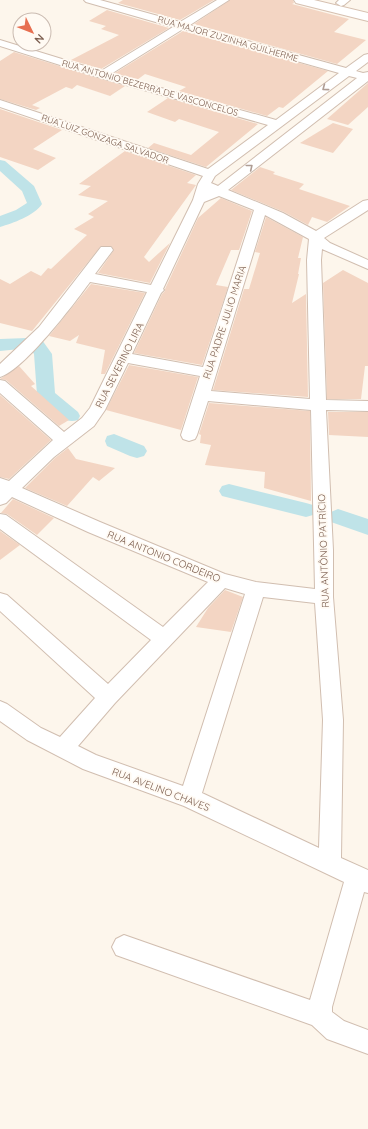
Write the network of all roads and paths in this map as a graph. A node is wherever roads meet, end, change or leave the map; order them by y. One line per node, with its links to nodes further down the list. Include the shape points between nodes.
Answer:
1 (89, 0): 8 (street, RUA MAJOR ZUZINHA GUILHERME)
2 (224, 0): 8 (street)
3 (300, 0): 7 (main road)
4 (328, 0): 5 (main road)
5 (343, 2): 6 (main road)
6 (368, 10)
7 (368, 17)
8 (183, 26): 15 (street, RUA MAJOR ZUZINHA GUILHERME); 16 (street)
9 (0, 43): 10 (street, RUA ANTONIO BEZERRA DE VASCONCELOS)
10 (12, 47)
11 (12, 49): 13 (street)
12 (28, 52): 16 (street, RUA ANTONIO BEZERRA DE VASCONCELOS)
13 (0, 55)
14 (368, 57): 15 (street)
15 (346, 72): 17 (street, RUA MAJOR ZUZINHA GUILHERME); 19 (street, one-way to 19)
16 (102, 75): 19 (street, RUA ANTONIO BEZERRA DE VASCONCELOS)
17 (367, 77): 21 (street, one-way to 17)
18 (0, 103): 20 (street, RUA LUIZ GONZAGA SALVADOR)
19 (277, 124): 20 (street)
20 (207, 179): 21 (street, RUA LUIZ GONZAGA SALVADOR); 22 (street, RUA SEVERINO LIRA)
21 (219, 191): 22 (street); 24 (street, RUA LUIZ GONZAGA SALVADOR)
22 (199, 200): 29 (street, RUA SEVERINO LIRA)
23 (368, 204): 25 (street)
24 (261, 209): 25 (street, RUA LUIZ GONZAGA SALVADOR); 32 (street, RUA PADRE JULIO MARIA)
25 (316, 237): 27 (street, RUA LUIZ GONZAGA SALVADOR, via 329,248); 35 (street, RUA ANTÔNIO PATRÍCIO, via 314,260)
26 (106, 250): 28 (street)
27 (368, 265)
28 (86, 277): 29 (street); 31 (street, via 47,328)
29 (156, 290): 30 (street, RUA SEVERINO LIRA)
30 (124, 357): 32 (street); 38 (street, RUA SEVERINO LIRA, via 97,410 88,422)
31 (0, 372)
32 (208, 373): 34 (street, RUA PADRE JULIO MARIA)
33 (0, 385): 38 (street)
34 (201, 395): 35 (street); 37 (street, RUA PADRE JULIO MARIA)
35 (319, 405): 36 (street); 43 (street, RUA ANTÔNIO PATRÍCIO)
36 (368, 406)
37 (189, 435)
38 (64, 441): 39 (street, RUA SEVERINO LIRA)
39 (3, 490): 41 (street, RUA ANTONIO CORDEIRO)
40 (0, 520): 45 (street)
41 (221, 580): 42 (street, RUA ANTONIO CORDEIRO); 45 (street)
42 (256, 589): 43 (street, RUA ANTONIO CORDEIRO); 49 (street)
43 (324, 597): 50 (street, RUA ANTÔNIO PATRÍCIO, via 333,720)
44 (0, 600): 46 (street)
45 (165, 639): 46 (street)
46 (108, 697): 48 (street)
47 (0, 710): 48 (street, RUA AVELINO CHAVES, via 34,734)
48 (63, 748): 49 (street, RUA AVELINO CHAVES, via 90,762)
49 (190, 798): 50 (street, RUA AVELINO CHAVES)
50 (330, 865): 51 (street, RUA AVELINO CHAVES)
51 (363, 880): 53 (street, via 320,1007)
52 (124, 947): 53 (street)
53 (320, 1016): 54 (street, via 326,1025)
54 (368, 1042)

